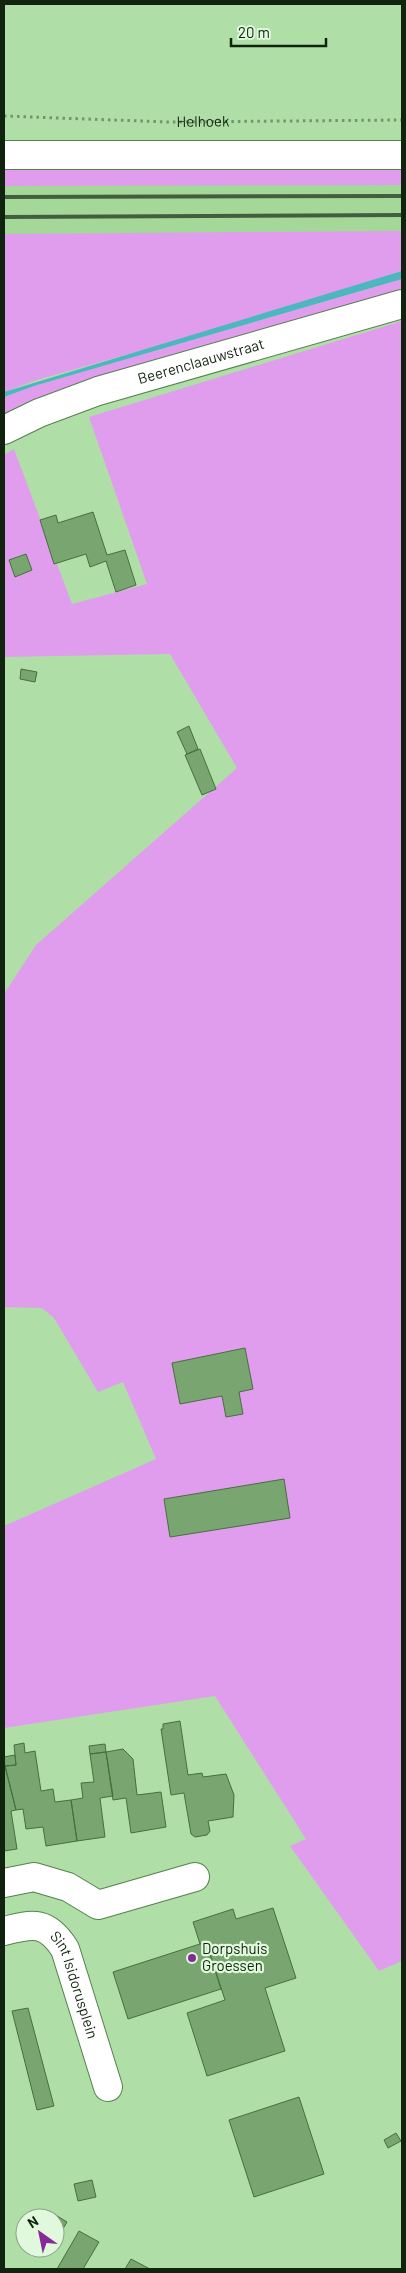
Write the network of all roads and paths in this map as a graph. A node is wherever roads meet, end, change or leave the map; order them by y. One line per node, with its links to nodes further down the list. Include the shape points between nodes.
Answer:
1 (4, 116): 2 (path, Helhoek, via 168,122)
2 (402, 120)
3 (402, 155): 4 (street)
4 (4, 156)
5 (402, 304): 6 (street, Beerenclaauwstraat, via 98,391 39,412)
6 (4, 430)
7 (195, 1877): 8 (street, via 98,1905 68,1887 34,1877)
8 (4, 1883)
9 (4, 1931): 10 (street, Sint Isidorusplein, via 36,1924 55,1934 65,1949)
10 (108, 2087)

